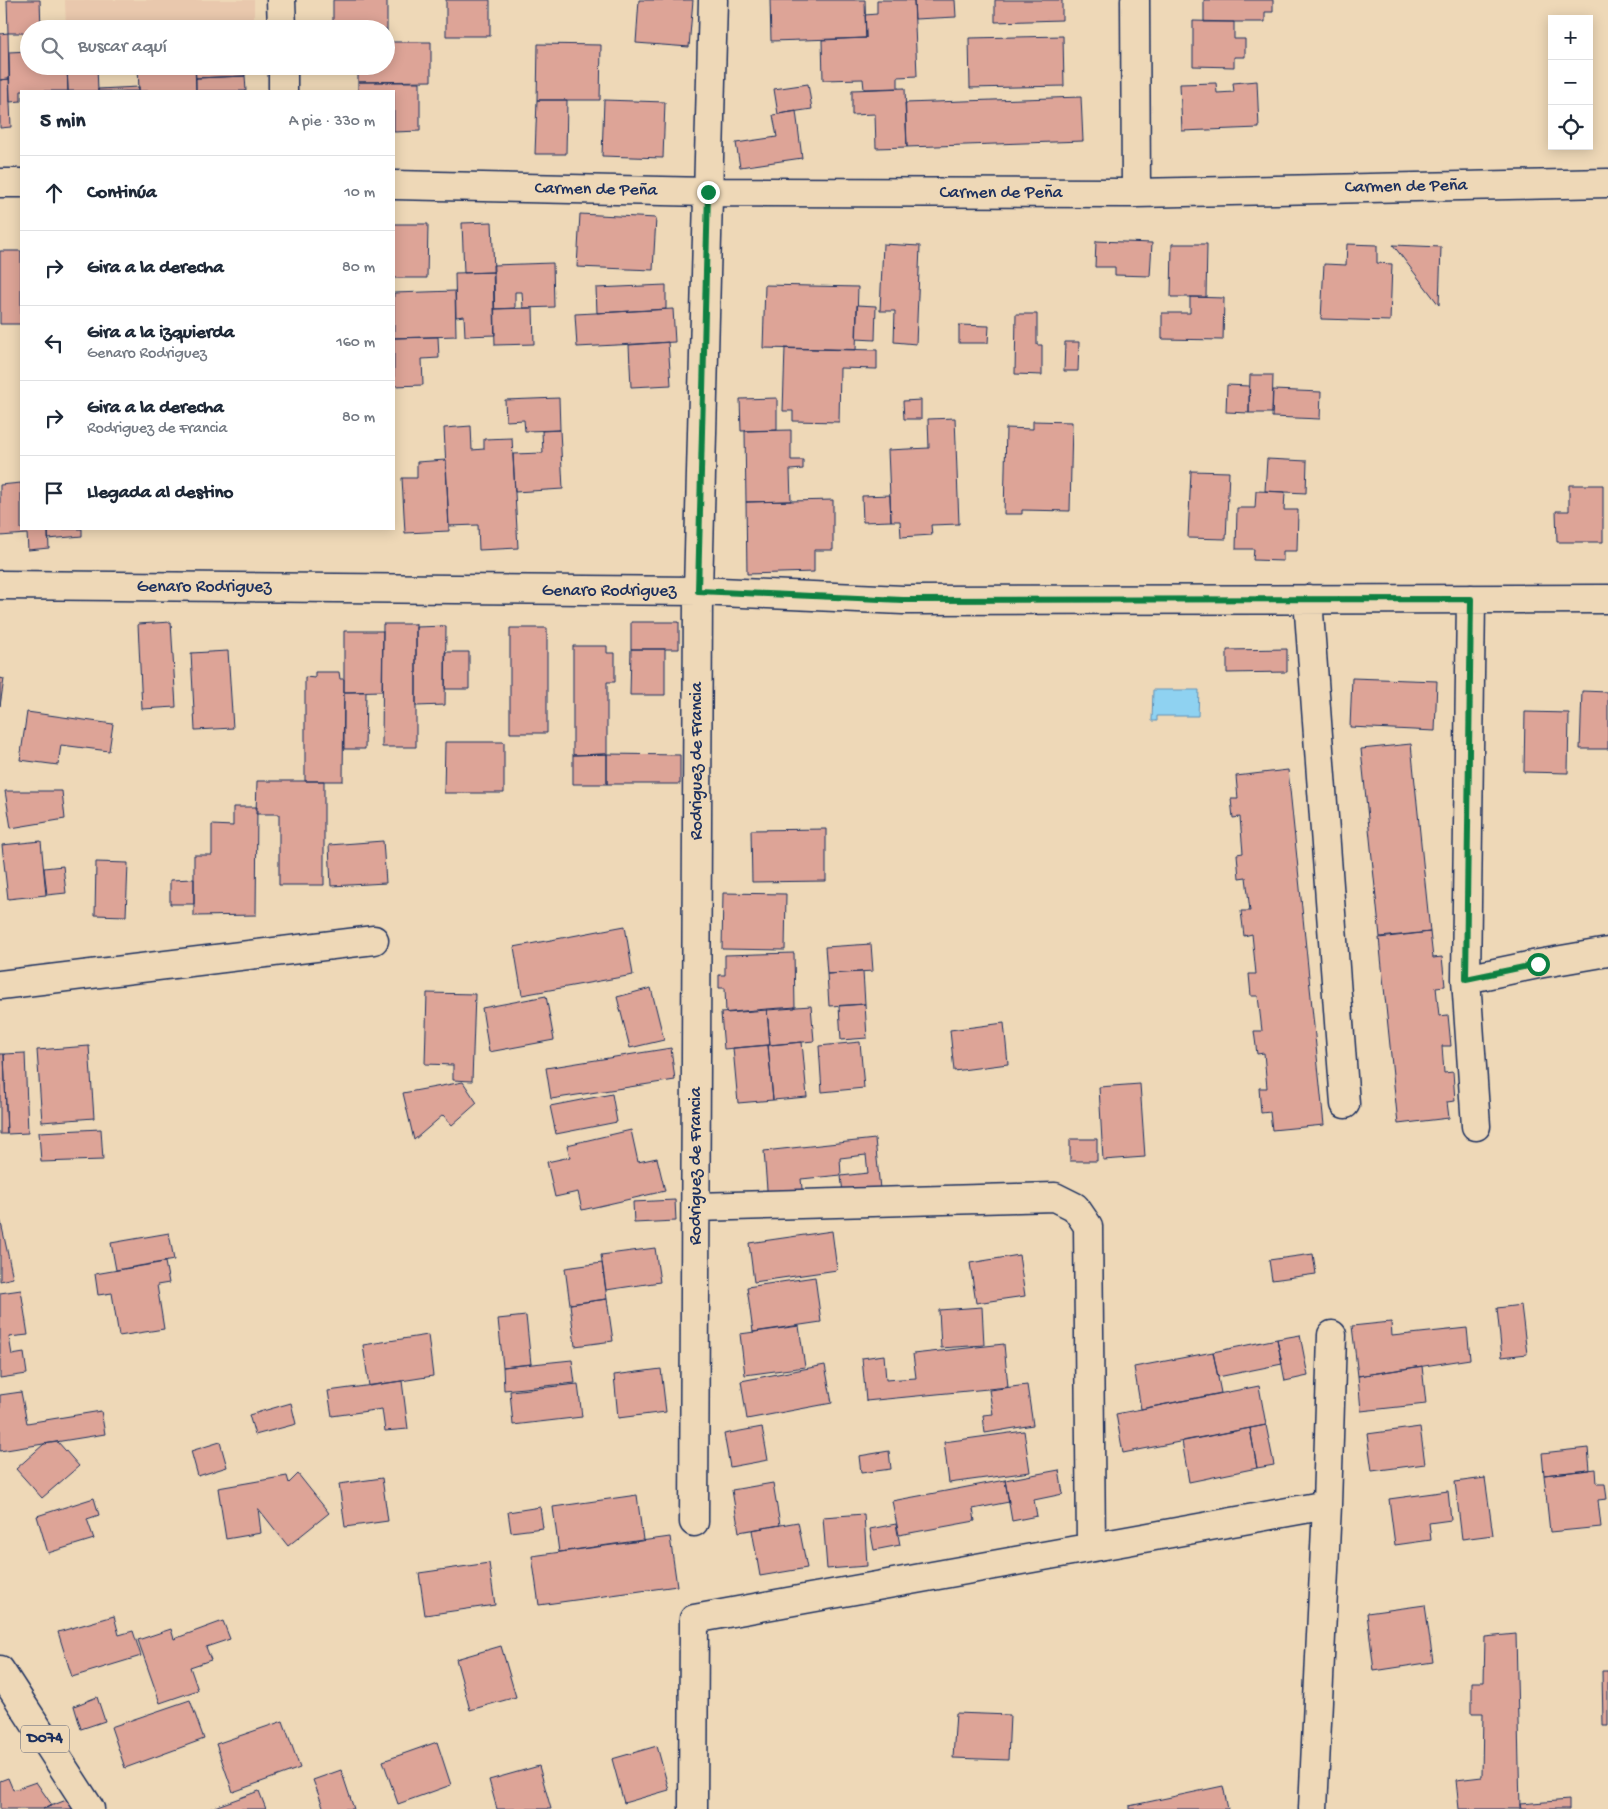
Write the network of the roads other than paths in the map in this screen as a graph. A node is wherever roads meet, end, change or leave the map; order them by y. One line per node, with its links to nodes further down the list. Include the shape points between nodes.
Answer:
1 (281, 0): 4 (street)
2 (714, 0): 11 (street, Rodriguez de Francia)
3 (1135, 0): 12 (street)
4 (282, 20)
5 (283, 75): 6 (street)
6 (283, 90)
7 (1608, 183): 12 (street, Carmen de Peña)
8 (0, 184): 9 (street)
9 (20, 184)
10 (395, 185): 11 (street, Carmen de Peña)
11 (708, 192): 12 (street, Carmen de Peña); 14 (street, Rodriguez de Francia)
12 (1136, 193)
13 (0, 585): 14 (street, Genaro Rodriguez)
14 (698, 591): 15 (street, Genaro Rodriguez, via 903,600); 24 (street, Rodriguez de Francia)
15 (1308, 599): 16 (street, Genaro Rodriguez); 22 (street)
16 (1471, 599): 17 (street, Genaro Rodriguez); 20 (street)
17 (1608, 599)
18 (374, 940): 21 (street)
19 (1608, 952): 20 (street)
20 (1466, 979): 23 (street)
21 (0, 985)
22 (1345, 1104)
23 (1476, 1126)
24 (696, 1206): 27 (street, Rodriguez de Francia); 28 (street, via 1055,1196 1075,1207 1088,1226)
25 (1332, 1335): 26 (street)
26 (1327, 1505): 28 (street); 32 (street)
27 (694, 1522)
28 (1091, 1547): 31 (street, via 694,1619)
29 (0, 1670): 30 (street, D074)
30 (90, 1809)
31 (693, 1809)
32 (1313, 1809)

